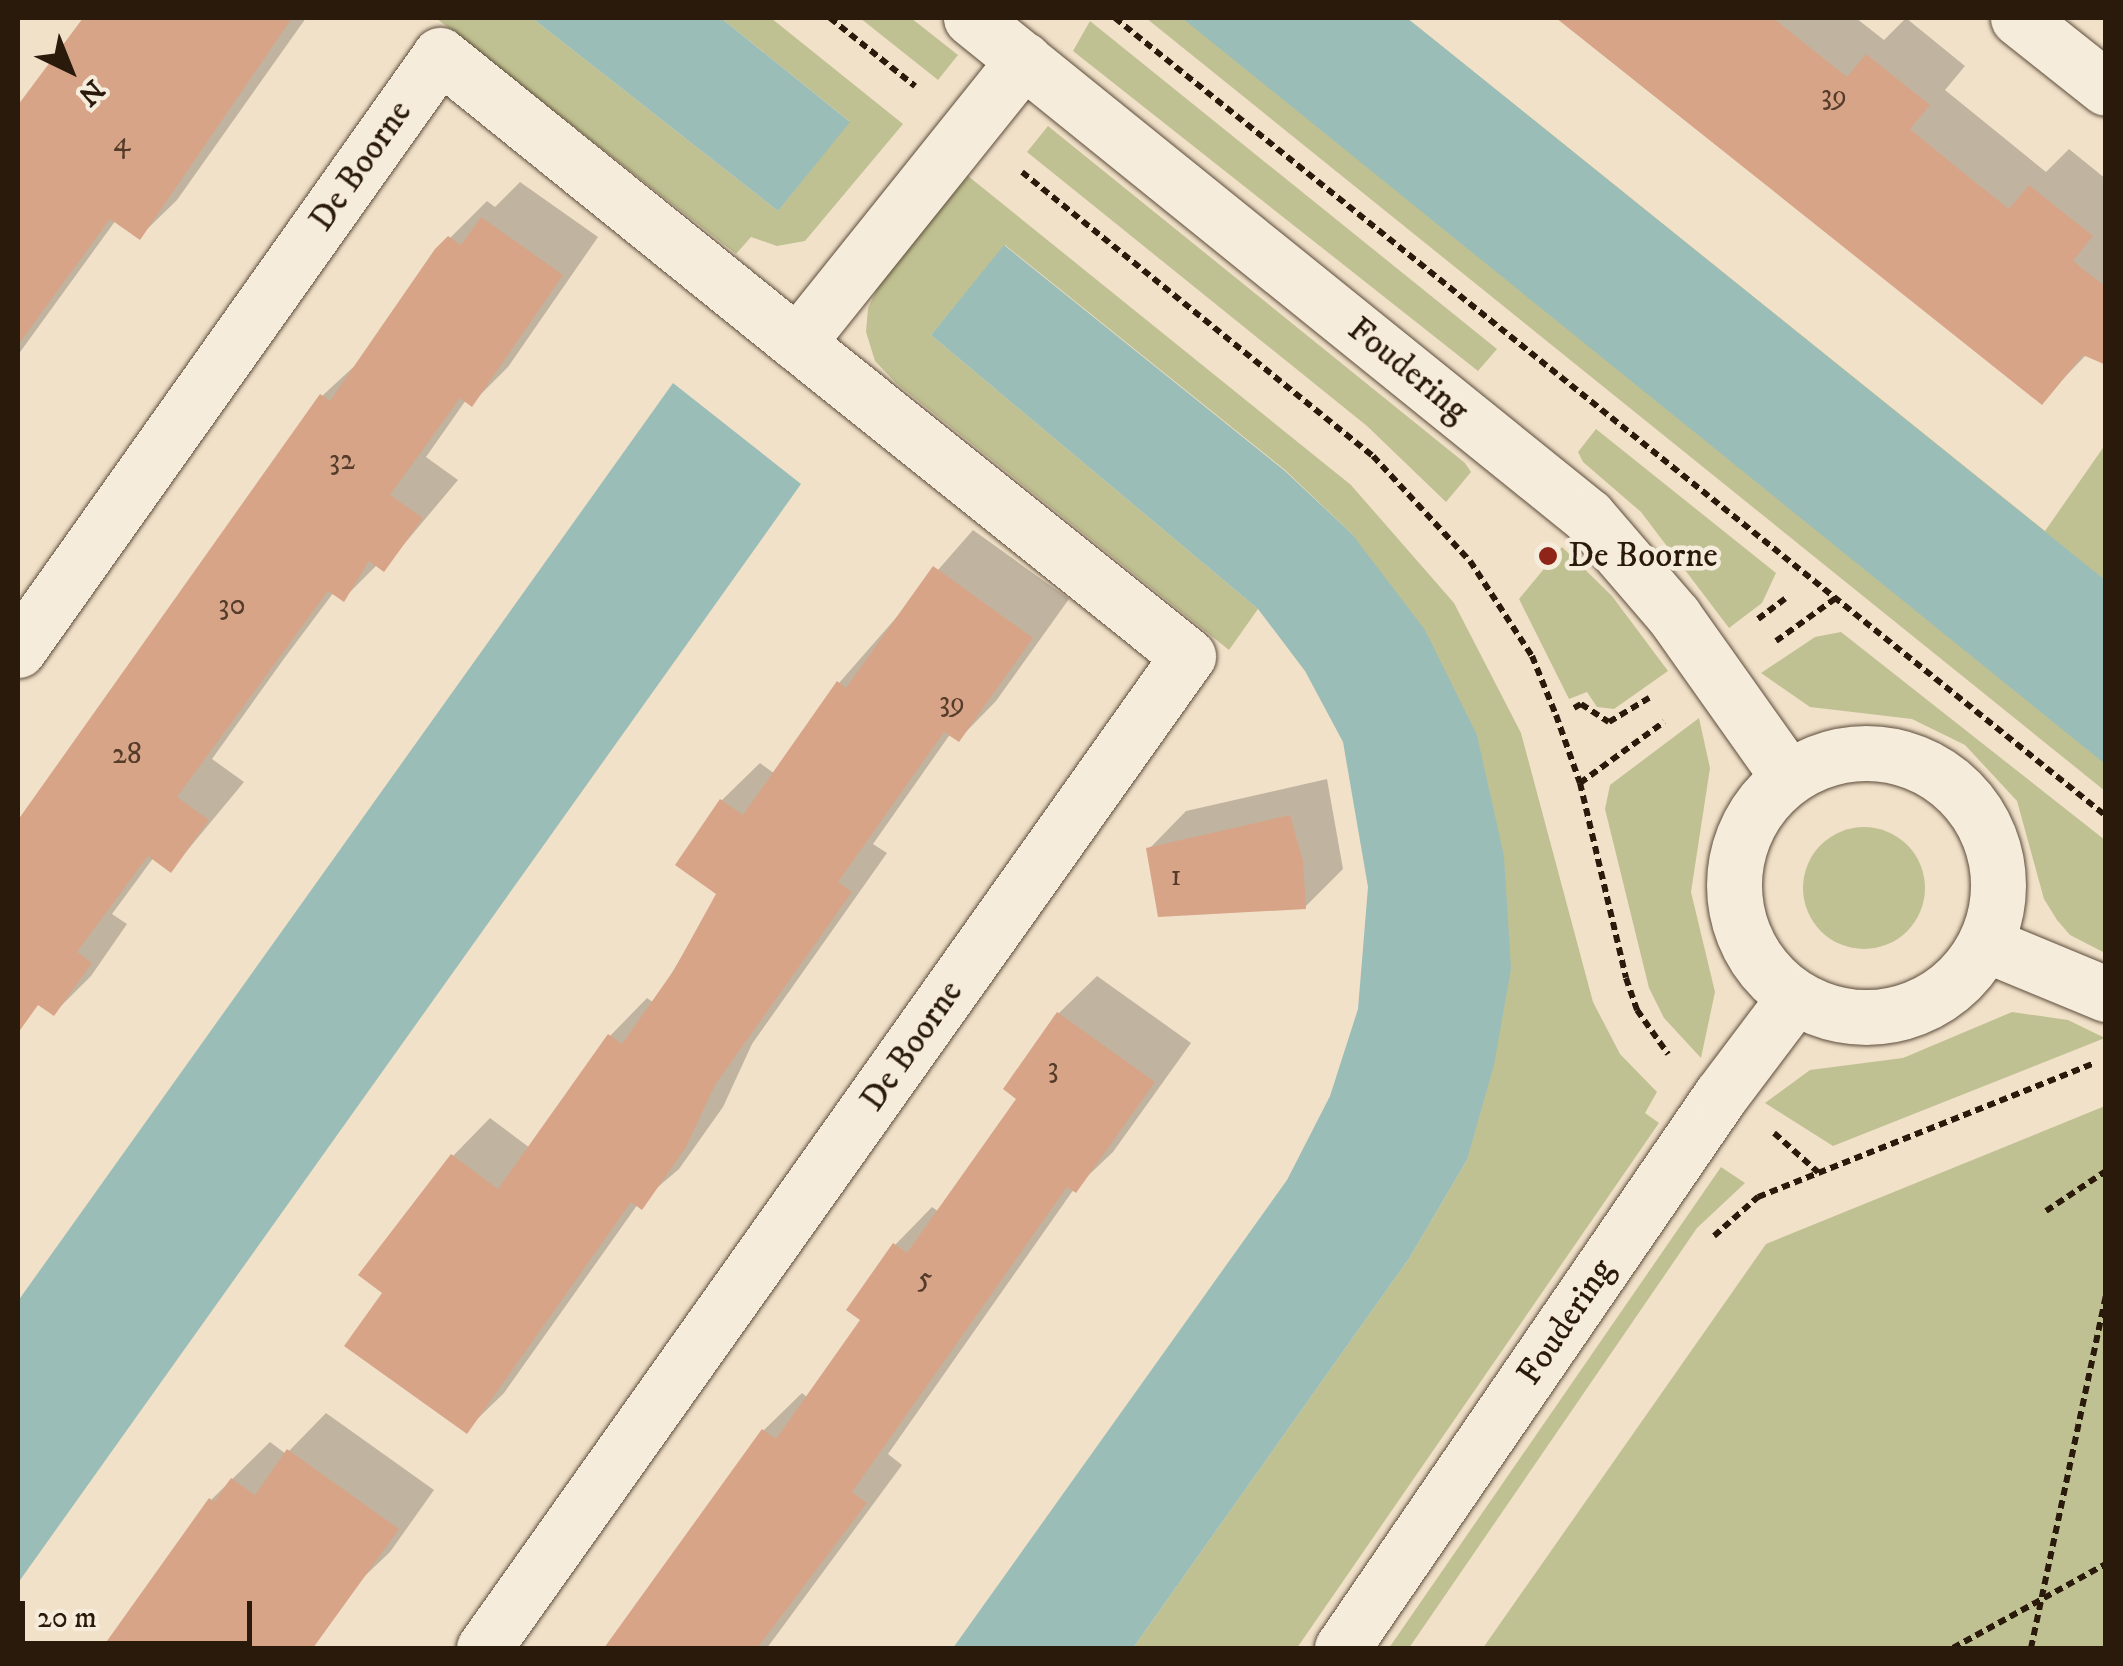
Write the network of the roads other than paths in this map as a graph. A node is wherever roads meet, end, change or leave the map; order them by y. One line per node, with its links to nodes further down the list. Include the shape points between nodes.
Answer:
1 (971, 18): 3 (street, Foudering)
2 (2018, 18): 4 (street)
3 (1024, 60): 5 (street); 7 (street, Foudering, via 1588,516 1674,616)
4 (2106, 88)
5 (796, 343): 6 (street, De Boorne, via 440,56); 11 (street, De Boorne, via 1188,656)
6 (18, 650)
7 (1788, 777): 8 (street, via 1827,758 1871,752 1914,760 1952,784 1980,817 1996,858 1998,902); 10 (street, via 1757,807 1738,846 1732,889 1740,932 1762,969)
8 (1985, 944): 9 (street); 10 (street, via 1959,980 1923,1006 1880,1017 1850,1016)
9 (2106, 994)
10 (1794, 998): 12 (street, Foudering, via 1721,1094)
11 (484, 1648)
12 (1342, 1648)

